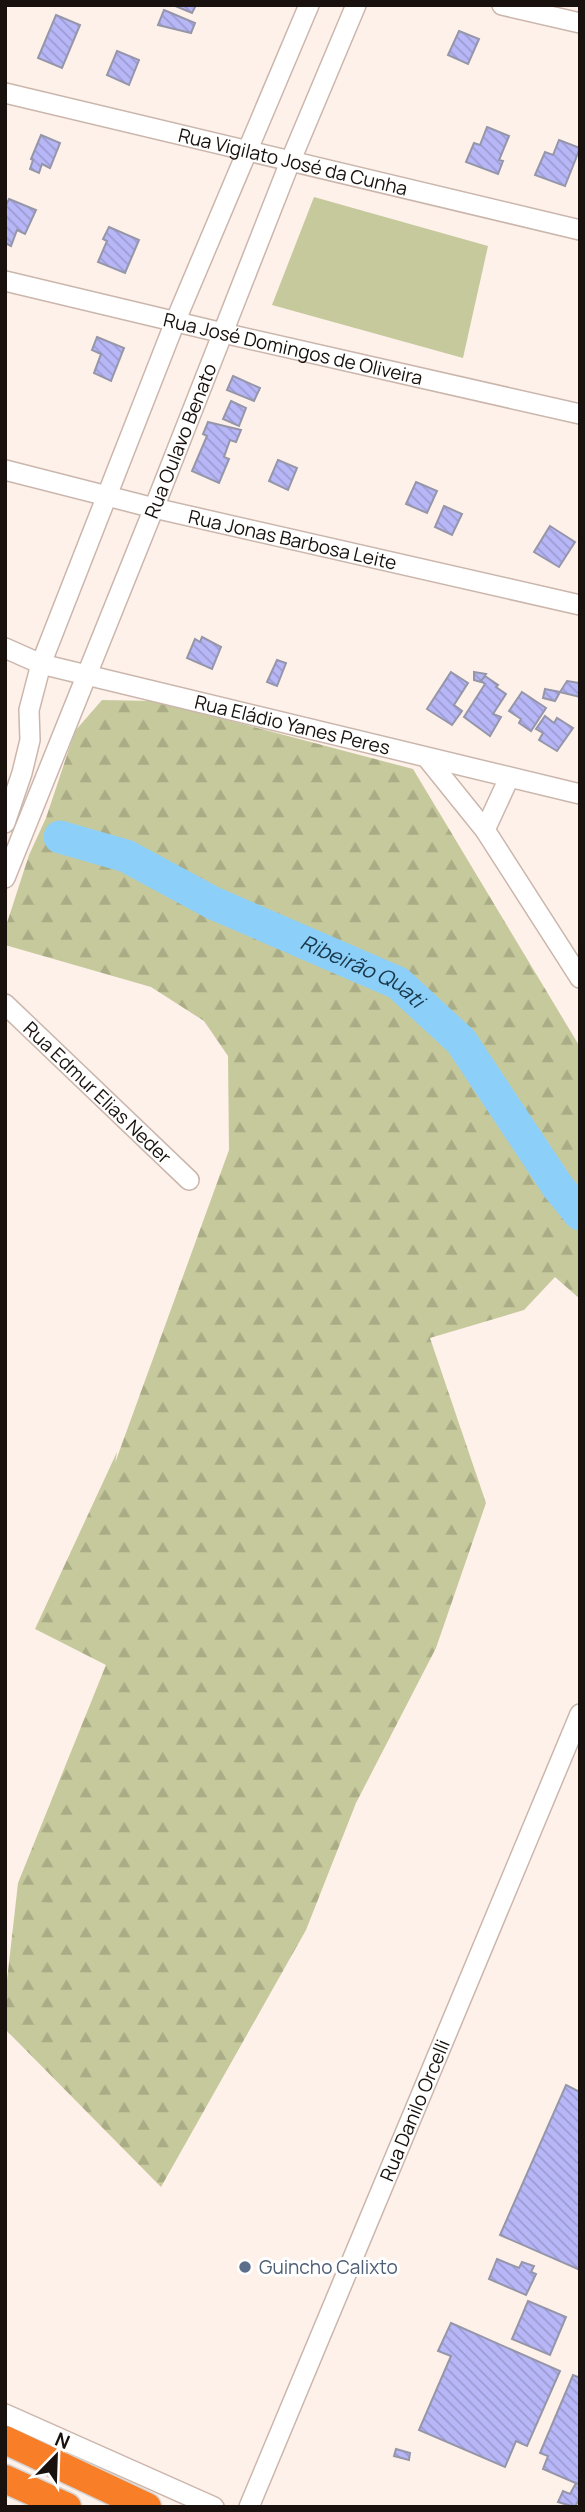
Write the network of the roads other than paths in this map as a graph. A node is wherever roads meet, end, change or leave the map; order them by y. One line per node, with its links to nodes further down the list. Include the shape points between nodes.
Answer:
1 (309, 5): 6 (street)
2 (356, 5): 7 (street, Rua Oulavo Benato)
3 (502, 5): 4 (street)
4 (580, 23)
5 (5, 93): 6 (street, Rua Vigilato José da Cunha)
6 (247, 150): 7 (street, Rua Vigilato José da Cunha); 10 (street)
7 (290, 162): 8 (street, Rua Vigilato José da Cunha); 11 (street, Rua Oulavo Benato)
8 (580, 230)
9 (5, 281): 10 (street, Rua José Domingos de Oliveira)
10 (175, 321): 11 (street, Rua José Domingos de Oliveira); 14 (street)
11 (223, 333): 12 (street, Rua José Domingos de Oliveira); 15 (street, Rua Oulavo Benato)
12 (580, 414)
13 (5, 470): 14 (street, Rua Jonas Barbosa Leite)
14 (108, 495): 15 (street, Rua Jonas Barbosa Leite); 18 (street)
15 (154, 508): 16 (street, Rua Jonas Barbosa Leite); 19 (street, Rua Oulavo Benato)
16 (580, 605)
17 (5, 648): 18 (street, Rua Eládio Yanes Peres)
18 (41, 664): 19 (street, Rua Eládio Yanes Peres); 23 (street, via 29,710 30,740)
19 (88, 675): 20 (street, Rua Eládio Yanes Peres); 25 (street, Rua Oulavo Benato)
20 (427, 758): 21 (street, Rua Eládio Yanes Peres); 24 (street)
21 (509, 778): 22 (street, Rua Eládio Yanes Peres); 24 (street)
22 (580, 794)
23 (5, 823)
24 (485, 830): 26 (street)
25 (5, 878)
26 (580, 978)
27 (5, 1004): 28 (street, Rua Edmur Elias Neder)
28 (189, 1180)
29 (580, 1714): 37 (street, Rua Danilo Orcelli)
30 (5, 2414): 36 (street)
31 (5, 2441): 35 (highway)
32 (16, 2484): 33 (highway); 34 (highway)
33 (51, 2507)
34 (67, 2507)
35 (147, 2507)
36 (214, 2507)
37 (249, 2507)

